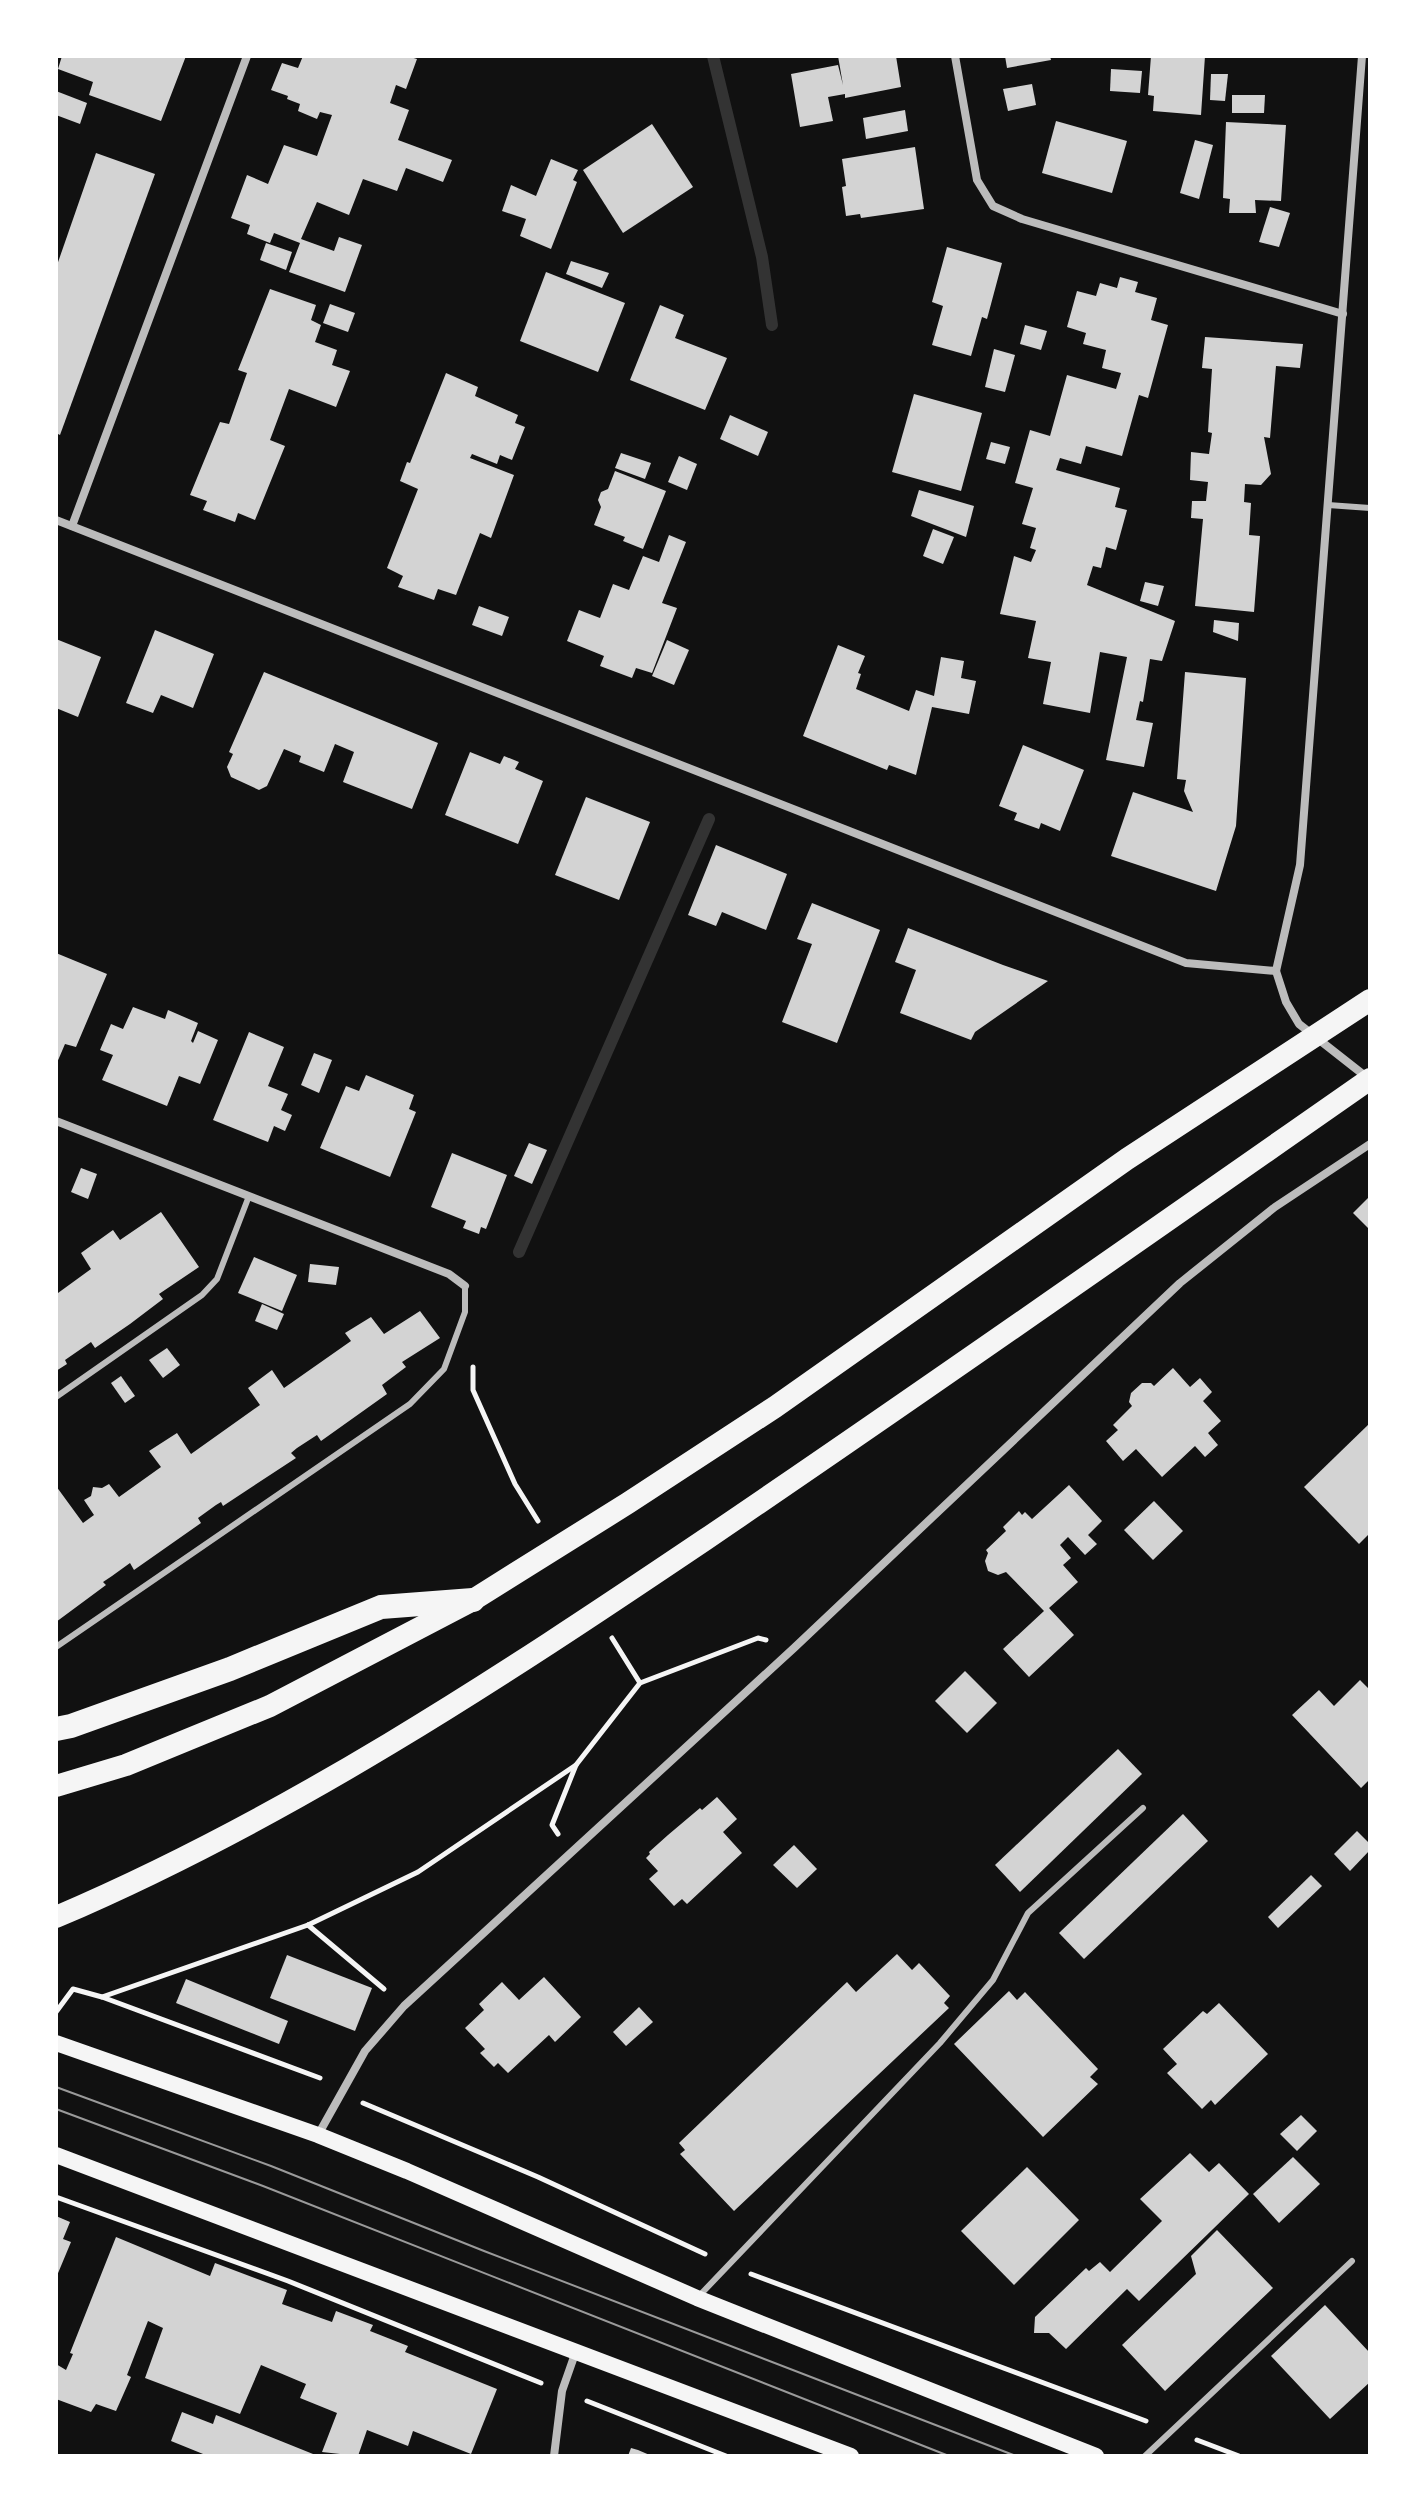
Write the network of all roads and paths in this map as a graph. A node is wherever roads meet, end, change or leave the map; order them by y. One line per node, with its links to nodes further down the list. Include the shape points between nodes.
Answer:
1 (247, 56): 8 (street)
2 (955, 56): 4 (street, via 977,180 993,206)
3 (1362, 56): 4 (street)
4 (1343, 314): 5 (street)
5 (1328, 505): 6 (lane); 9 (street, via 1300,865)
6 (1370, 508)
7 (56, 520): 8 (street)
8 (72, 526): 9 (street, via 1186,963)
9 (1276, 971): 11 (street, via 1299,1024)
10 (1370, 1000): 19 (highway, via 1127,1159 775,1407)
11 (1370, 1079): 27 (highway, via 524,1661 291,1802 131,1885)
12 (56, 1121): 14 (street)
13 (1370, 1144): 21 (street, via 1275,1207 1180,1283)
14 (249, 1196): 15 (street, via 449,1274); 17 (lane, via 217,1279 202,1295)
15 (465, 1286): 20 (lane, via 465,1312 444,1369 410,1404)
16 (473, 1353): 18 (path, via 473,1390)
17 (56, 1397)
18 (515, 1484)
19 (473, 1600): 22 (highway, via 381,1607 230,1669); 24 (highway, via 270,1706 126,1765)
20 (56, 1647)
21 (794, 1648): 23 (path, via 758,1638 640,1683); 26 (street)
22 (56, 1729)
23 (576, 1765): 26 (path, via 552,1825); 28 (path, via 418,1872)
24 (56, 1786)
25 (1143, 1808): 38 (lane, via 1028,1913 993,1980 940,2043)
26 (569, 1855): 30 (street)
27 (56, 1917)
28 (308, 1925): 29 (path); 30 (path)
29 (102, 1997): 31 (path, via 73,1989); 33 (path, via 324,2079)
30 (404, 2006): 33 (street, via 365,2051)
31 (56, 2012)
32 (56, 2043): 34 (main road)
33 (342, 2091): 34 (street); 38 (path)
34 (318, 2135): 39 (main road)
35 (56, 2155): 40 (main road)
36 (56, 2197): 41 (path, via 288,2281)
37 (1352, 2261): 42 (lane)
38 (728, 2265): 39 (lane); 42 (path)
39 (697, 2298): 46 (main road)
40 (577, 2350): 41 (street); 45 (main road)
41 (562, 2391): 43 (street); 44 (path)
42 (1172, 2431): 47 (lane); 48 (path)
43 (554, 2456)
44 (726, 2456)
45 (851, 2456)
46 (1096, 2456)
47 (1145, 2456)
48 (1239, 2456)

